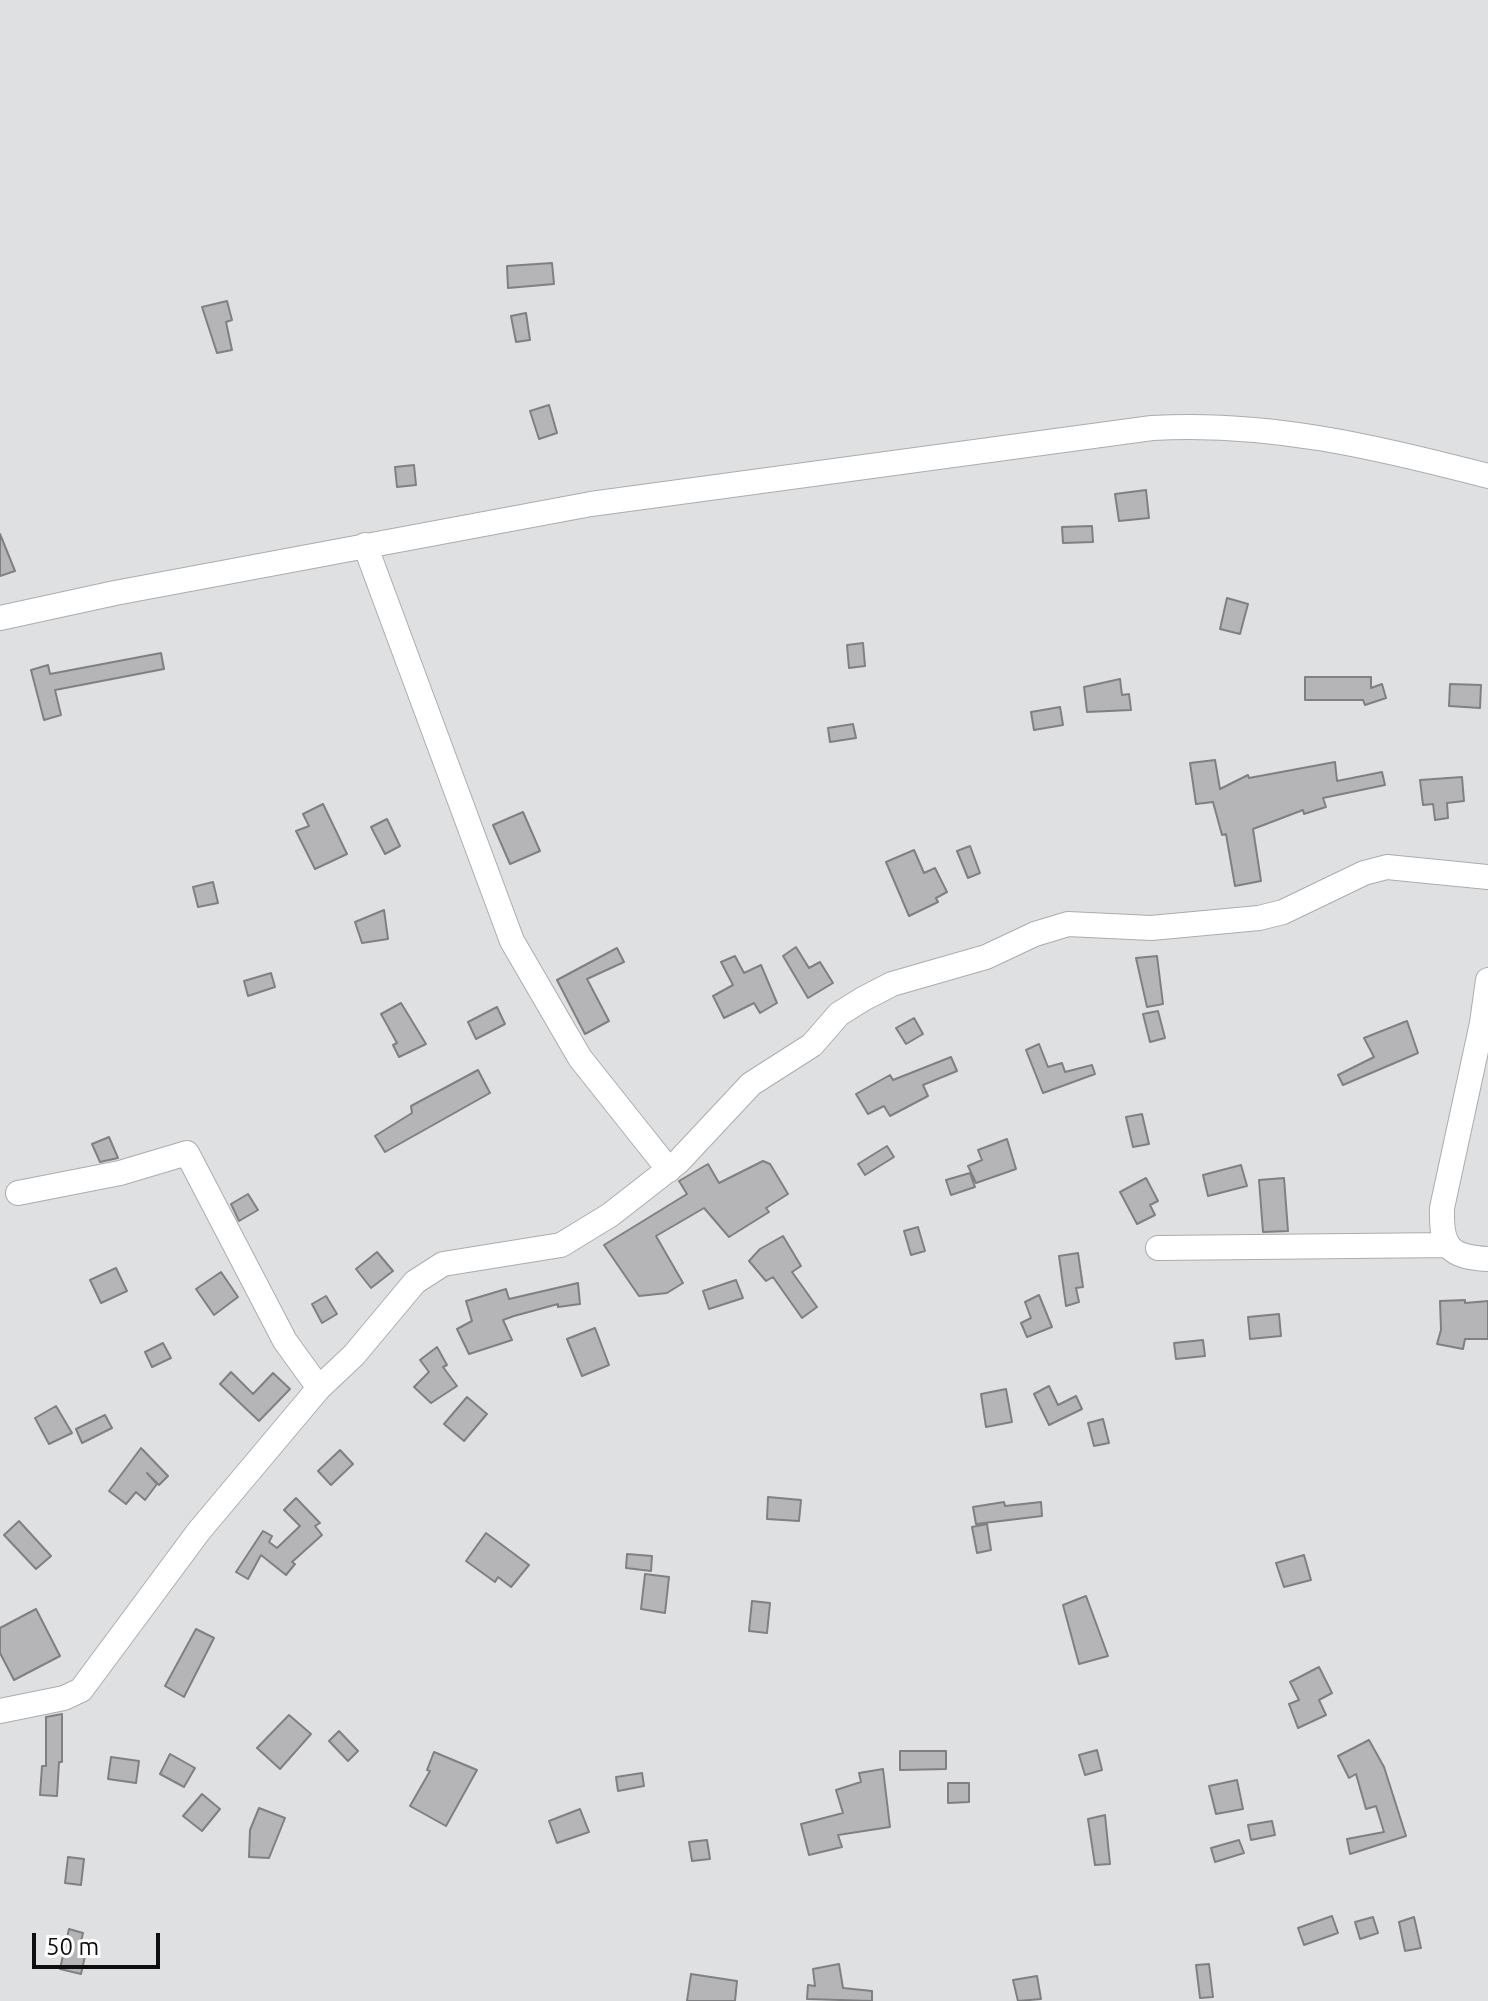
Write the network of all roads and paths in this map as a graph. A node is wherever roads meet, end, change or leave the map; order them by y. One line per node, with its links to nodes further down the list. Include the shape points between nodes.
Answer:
1 (1488, 476): 2 (street, via 1298,433 1152,428 591,504)
2 (365, 545): 3 (street); 6 (street, via 512,941 580,1058)
3 (0, 618)
4 (1488, 877): 6 (street, via 1387,867 1259,918 1151,928 1068,924 986,957 892,984 839,1014 812,1045 751,1084)
5 (1488, 980): 8 (street, via 1442,1208)
6 (669, 1170): 11 (street, via 561,1245 434,1267)
7 (18, 1193): 11 (street, via 189,1154 285,1341)
8 (1447, 1245): 9 (street); 10 (street, via 1464,1257)
9 (1158, 1248)
10 (1488, 1259)
11 (319, 1388): 12 (street, via 199,1531 81,1690)
12 (0, 1711)

